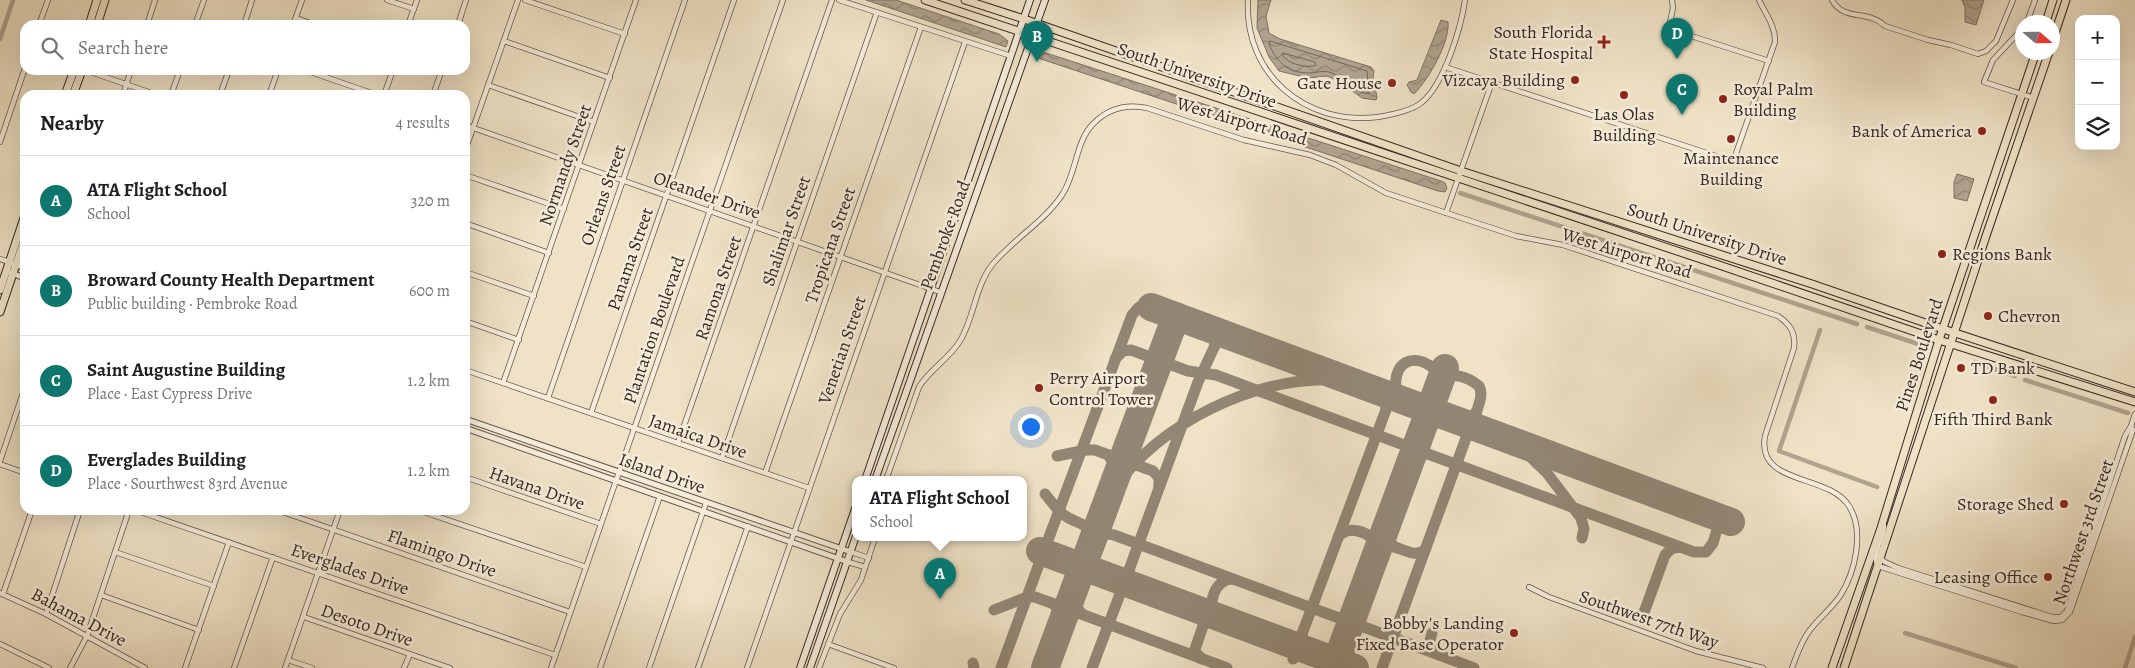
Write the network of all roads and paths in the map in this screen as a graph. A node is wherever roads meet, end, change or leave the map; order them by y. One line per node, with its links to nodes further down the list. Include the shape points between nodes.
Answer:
1 (48, 0): 40 (street)
2 (97, 0): 41 (main road)
3 (105, 0): 42 (main road)
4 (155, 0): 43 (street)
5 (204, 0): 44 (street)
6 (252, 0): 45 (street)
7 (302, 0): 37 (street)
8 (387, 0): 33 (street)
9 (417, 0): 33 (street)
10 (466, 0): 48 (street)
11 (518, 0): 55 (street)
12 (525, 0): 52 (street)
13 (636, 0): 52 (street, Normandy Street)
14 (685, 0): 99 (street, Orleans Street)
15 (734, 0): 100 (street, Panama Street)
16 (783, 0): 102 (street, Plantation Boulevard)
17 (832, 0): 107 (street, Ramona Street)
18 (839, 0): 34 (street)
19 (925, 0): 51 (main road, South University Drive)
20 (965, 0): 39 (main road, South University Drive)
21 (1030, 0): 39 (main road, Pembroke Road)
22 (1045, 0): 49 (main road, Pembroke Road)
23 (1248, 0): 61 (street, via 1248,21 1255,48 1271,76 1293,97 1320,112 1349,118 1382,116 1410,108 1421,104)
24 (1465, 0): 61 (street)
25 (1672, 0): 60 (street, via 1669,27 1674,33)
26 (1759, 0): 60 (street, via 1775,33)
27 (1832, 0): 28 (street, via 1842,12 1978,54 1996,41)
28 (2013, 0)
29 (2027, 0): 32 (street)
30 (2053, 0): 36 (main road)
31 (2064, 0): 38 (main road)
32 (2035, 1): 35 (street)
33 (414, 9): 47 (street)
34 (877, 12): 50 (street); 110 (street, Shalimar Street)
35 (2030, 15)
36 (2048, 15)
37 (296, 18): 46 (street)
38 (2060, 18)
39 (1024, 19): 49 (main road, South University Drive); 51 (main road, Pembroke Road)
40 (41, 20)
41 (90, 20)
42 (99, 20)
43 (148, 20)
44 (197, 20)
45 (246, 20)
46 (302, 20)
47 (410, 20)
48 (460, 20)
49 (1037, 24): 53 (main road, Pembroke Road); 96 (main road, South University Drive)
50 (921, 27): 56 (street); 113 (street, Tropicana Street)
51 (1020, 31): 53 (main road, South University Drive); 57 (main road, Pembroke Road)
52 (625, 34): 73 (street, Normandy Street)
53 (1032, 36): 98 (main road, South University Drive); 123 (main road, Pembroke Road)
54 (2015, 36): 87 (street, via 1993,60 1984,82)
55 (504, 41): 73 (street); 76 (street)
56 (965, 42): 57 (street); 117 (street, Venetian Street)
57 (1011, 56): 121 (main road, Pembroke Road)
58 (2034, 60): 87 (main road, Pines Boulevard)
59 (2046, 60): 88 (main road, Pines Boulevard)
60 (1769, 61): 74 (street, via 1734,159 1728,160)
61 (1445, 67): 74 (street)
62 (23, 75): 93 (street)
63 (72, 75): 77 (main road)
64 (81, 75): 78 (main road)
65 (97, 75): 75 (street)
66 (129, 75): 75 (street)
67 (178, 75): 81 (street)
68 (227, 75): 82 (street)
69 (276, 75): 83 (street)
70 (319, 75): 84 (street)
71 (391, 75): 85 (street)
72 (440, 75): 86 (street)
73 (610, 78): 89 (street, Normandy Street)
74 (1492, 82): 96 (street)
75 (126, 85): 79 (street); 80 (street)
76 (488, 85): 89 (street); 91 (street)
77 (67, 90)
78 (75, 90)
79 (124, 90)
80 (142, 90)
81 (173, 90)
82 (222, 90)
83 (272, 90)
84 (363, 90)
85 (386, 90)
86 (435, 90)
87 (2023, 95): 88 (street); 95 (main road, Pines Boulevard)
88 (2034, 98): 105 (main road, Pines Boulevard)
89 (594, 122): 94 (street, Normandy Street)
90 (470, 127): 91 (street, Oleander Drive)
91 (473, 128): 92 (street); 94 (street, Oleander Drive)
92 (470, 137)
93 (0, 142)
94 (579, 165): 99 (street, Oleander Drive); 101 (street, Normandy Street)
95 (1998, 165): 104 (main road, Pines Boulevard); 105 (main road, via 2000,173 1988,211)
96 (1462, 170): 98 (street); 127 (main road, South University Drive)
97 (470, 177): 101 (street)
98 (1459, 179): 103 (street); 130 (main road, South University Drive)
99 (623, 180): 100 (street, Oleander Drive); 135 (street, Orleans Street)
100 (667, 195): 102 (street, Oleander Drive); 138 (street, Panama Street)
101 (564, 209): 112 (street, Normandy Street)
102 (710, 211): 107 (street, Oleander Drive); 142 (street, Plantation Boulevard)
103 (1446, 213): 145 (street, West Airport Road, via 1386,193 1336,165 1289,149 1244,140 1147,108 1130,106 1110,112 1095,122 1086,134 1058,200 988,271 961,340 919,386); 227 (street, West Airport Road, via 1516,236 1570,248 1786,321 1792,330 1794,348 1765,436 1765,456 1778,470 1822,486 1843,498 1855,516 1858,530 1857,551 1844,588 1834,605 1809,631)
104 (1981, 215): 109 (main road, via 1986,219); 127 (main road, Pines Boulevard)
105 (1993, 216): 109 (main road, Pines Boulevard)
106 (470, 226): 112 (street)
107 (754, 226): 110 (street, Oleander Drive); 144 (street, Ramona Street)
108 (20, 235): 115 (main road)
109 (1986, 236): 128 (main road, Pines Boulevard)
110 (798, 241): 113 (street, Oleander Drive); 147 (street, Shalimar Street)
111 (20, 248): 115 (main road)
112 (549, 253): 124 (street, Normandy Street)
113 (841, 256): 117 (street, Oleander Drive); 154 (street, Tropicana Street)
114 (0, 259): 115 (street)
115 (13, 263): 116 (street); 118 (main road)
116 (20, 266)
117 (885, 271): 121 (street, Oleander Drive); 160 (street, Venetian Street)
118 (6, 272): 120 (street); 122 (main road); 125 (main road)
119 (470, 274): 124 (street)
120 (20, 276)
121 (932, 289): 123 (street, Oleander Drive); 155 (main road, Pembroke Road)
122 (0, 290)
123 (940, 292): 156 (main road, Pembroke Road)
124 (534, 296): 129 (street, Normandy Street)
125 (0, 312)
126 (470, 323): 129 (street)
127 (1943, 329): 128 (main road, South University Drive); 130 (main road, Pines Boulevard)
128 (1954, 333): 131 (main road, Pines Boulevard); 134 (main road, South University Drive)
129 (519, 340): 133 (street, Normandy Street)
130 (1939, 340): 131 (main road, South University Drive); 141 (main road, Pines Boulevard)
131 (1951, 344): 137 (main road, South University Drive); 151 (main road, Pines Boulevard)
132 (470, 372): 133 (street, Jamaica Drive)
133 (503, 383): 135 (street, Jamaica Drive)
134 (2135, 392)
135 (548, 398): 138 (street, Jamaica Drive)
136 (20, 402): 148 (street)
137 (2135, 402)
138 (591, 414): 142 (street, Jamaica Drive)
139 (2135, 414): 199 (street, Northwest 3rd Street, via 2133,430 2070,612)
140 (470, 421): 153 (street, Island Drive)
141 (1914, 421): 150 (main road, Pines Boulevard); 151 (main road, via 1906,463)
142 (634, 428): 144 (street, Jamaica Drive); 153 (street, Plantation Boulevard)
143 (470, 430): 159 (street, Island Drive)
144 (678, 443): 147 (street, Jamaica Drive)
145 (896, 452): 146 (street); 157 (street)
146 (901, 454)
147 (722, 458): 154 (street, Jamaica Drive)
148 (0, 461)
149 (0, 464): 152 (street)
150 (1900, 466): 163 (main road, Pines Boulevard); 172 (main road, via 1905,472)
151 (1910, 470): 172 (main road, Pines Boulevard)
152 (20, 471)
153 (619, 472): 159 (street, Plantation Boulevard); 162 (street, Island Drive)
154 (766, 473): 160 (street, Jamaica Drive)
155 (866, 476)
156 (875, 476)
157 (887, 476)
158 (470, 479): 174 (street, Havana Drive)
159 (616, 480): 161 (street, Island Drive); 174 (street, Plantation Boulevard)
160 (809, 488): 177 (street, Venetian Street)
161 (660, 496): 164 (street, Island Drive); 218 (street)
162 (706, 503): 164 (street); 177 (street, Island Drive)
163 (1886, 510): 189 (street, via 1884,532 1875,560); 228 (main road, Pines Boulevard)
164 (704, 511): 175 (street, Island Drive); 219 (street)
165 (30, 515): 195 (street)
166 (78, 515): 198 (street)
167 (127, 515): 183 (street)
168 (150, 515): 180 (street, Everglades Drive)
169 (291, 515): 176 (street, Flamingo Drive)
170 (338, 515): 176 (street)
171 (432, 515): 191 (street)
172 (1895, 516): 189 (main road, Pines Boulevard)
173 (852, 518): 182 (main road)
174 (601, 524): 191 (street, Plantation Boulevard)
175 (748, 526): 181 (street, Island Drive); 220 (street)
176 (334, 530): 192 (street); 197 (street, Flamingo Drive)
177 (794, 533): 181 (street, Venetian Street); 182 (street, Island Drive)
178 (854, 541): 184 (main road)
179 (874, 541): 187 (street)
180 (229, 542): 185 (street, Everglades Drive); 193 (street)
181 (791, 542): 186 (street, Island Drive); 221 (street, Venetian Street)
182 (842, 549): 184 (street, Island Drive); 186 (main road)
183 (116, 552): 193 (street); 196 (street)
184 (851, 552): 187 (street); 188 (main road)
185 (273, 557): 192 (street, Everglades Drive); 212 (street)
186 (838, 558): 188 (street, Island Drive); 222 (main road)
187 (869, 558): 190 (street)
188 (848, 562): 190 (street); 223 (main road)
189 (1880, 562): 199 (street, via 2046,615); 199 (street, via 2022,612 2054,621); 229 (main road, Pines Boulevard)
190 (866, 567): 204 (street, via 842,609)
191 (586, 568): 197 (street, Plantation Boulevard)
192 (318, 573): 200 (street); 206 (street, Everglades Drive)
193 (214, 586): 201 (street)
194 (1529, 587): 226 (street, Southwest 77th Way, via 1696,651)
195 (2, 593): 198 (street, Bahama Drive)
196 (101, 595): 201 (street); 202 (street)
197 (570, 612): 206 (street, Plantation Boulevard)
198 (46, 614): 202 (street, Bahama Drive)
199 (2064, 617)
200 (304, 618): 205 (street, Desoto Drive); 207 (street)
201 (199, 630): 211 (street)
202 (87, 636): 209 (street); 210 (street, Bahama Drive)
203 (0, 644): 208 (street)
204 (828, 644): 224 (street); 225 (street)
205 (410, 654): 215 (street); 216 (street, Desoto Drive)
206 (555, 655): 217 (street, Plantation Boulevard)
207 (288, 660): 213 (street); 214 (street)
208 (49, 668)
209 (70, 668)
210 (145, 668)
211 (185, 668)
212 (234, 668)
213 (285, 668)
214 (312, 668)
215 (404, 668)
216 (450, 668)
217 (551, 668)
218 (600, 668)
219 (649, 668)
220 (698, 668)
221 (747, 668)
222 (800, 668)
223 (810, 668)
224 (819, 668)
225 (894, 668)
226 (1763, 668)
227 (1792, 668)
228 (1833, 668)
229 (1844, 668)

